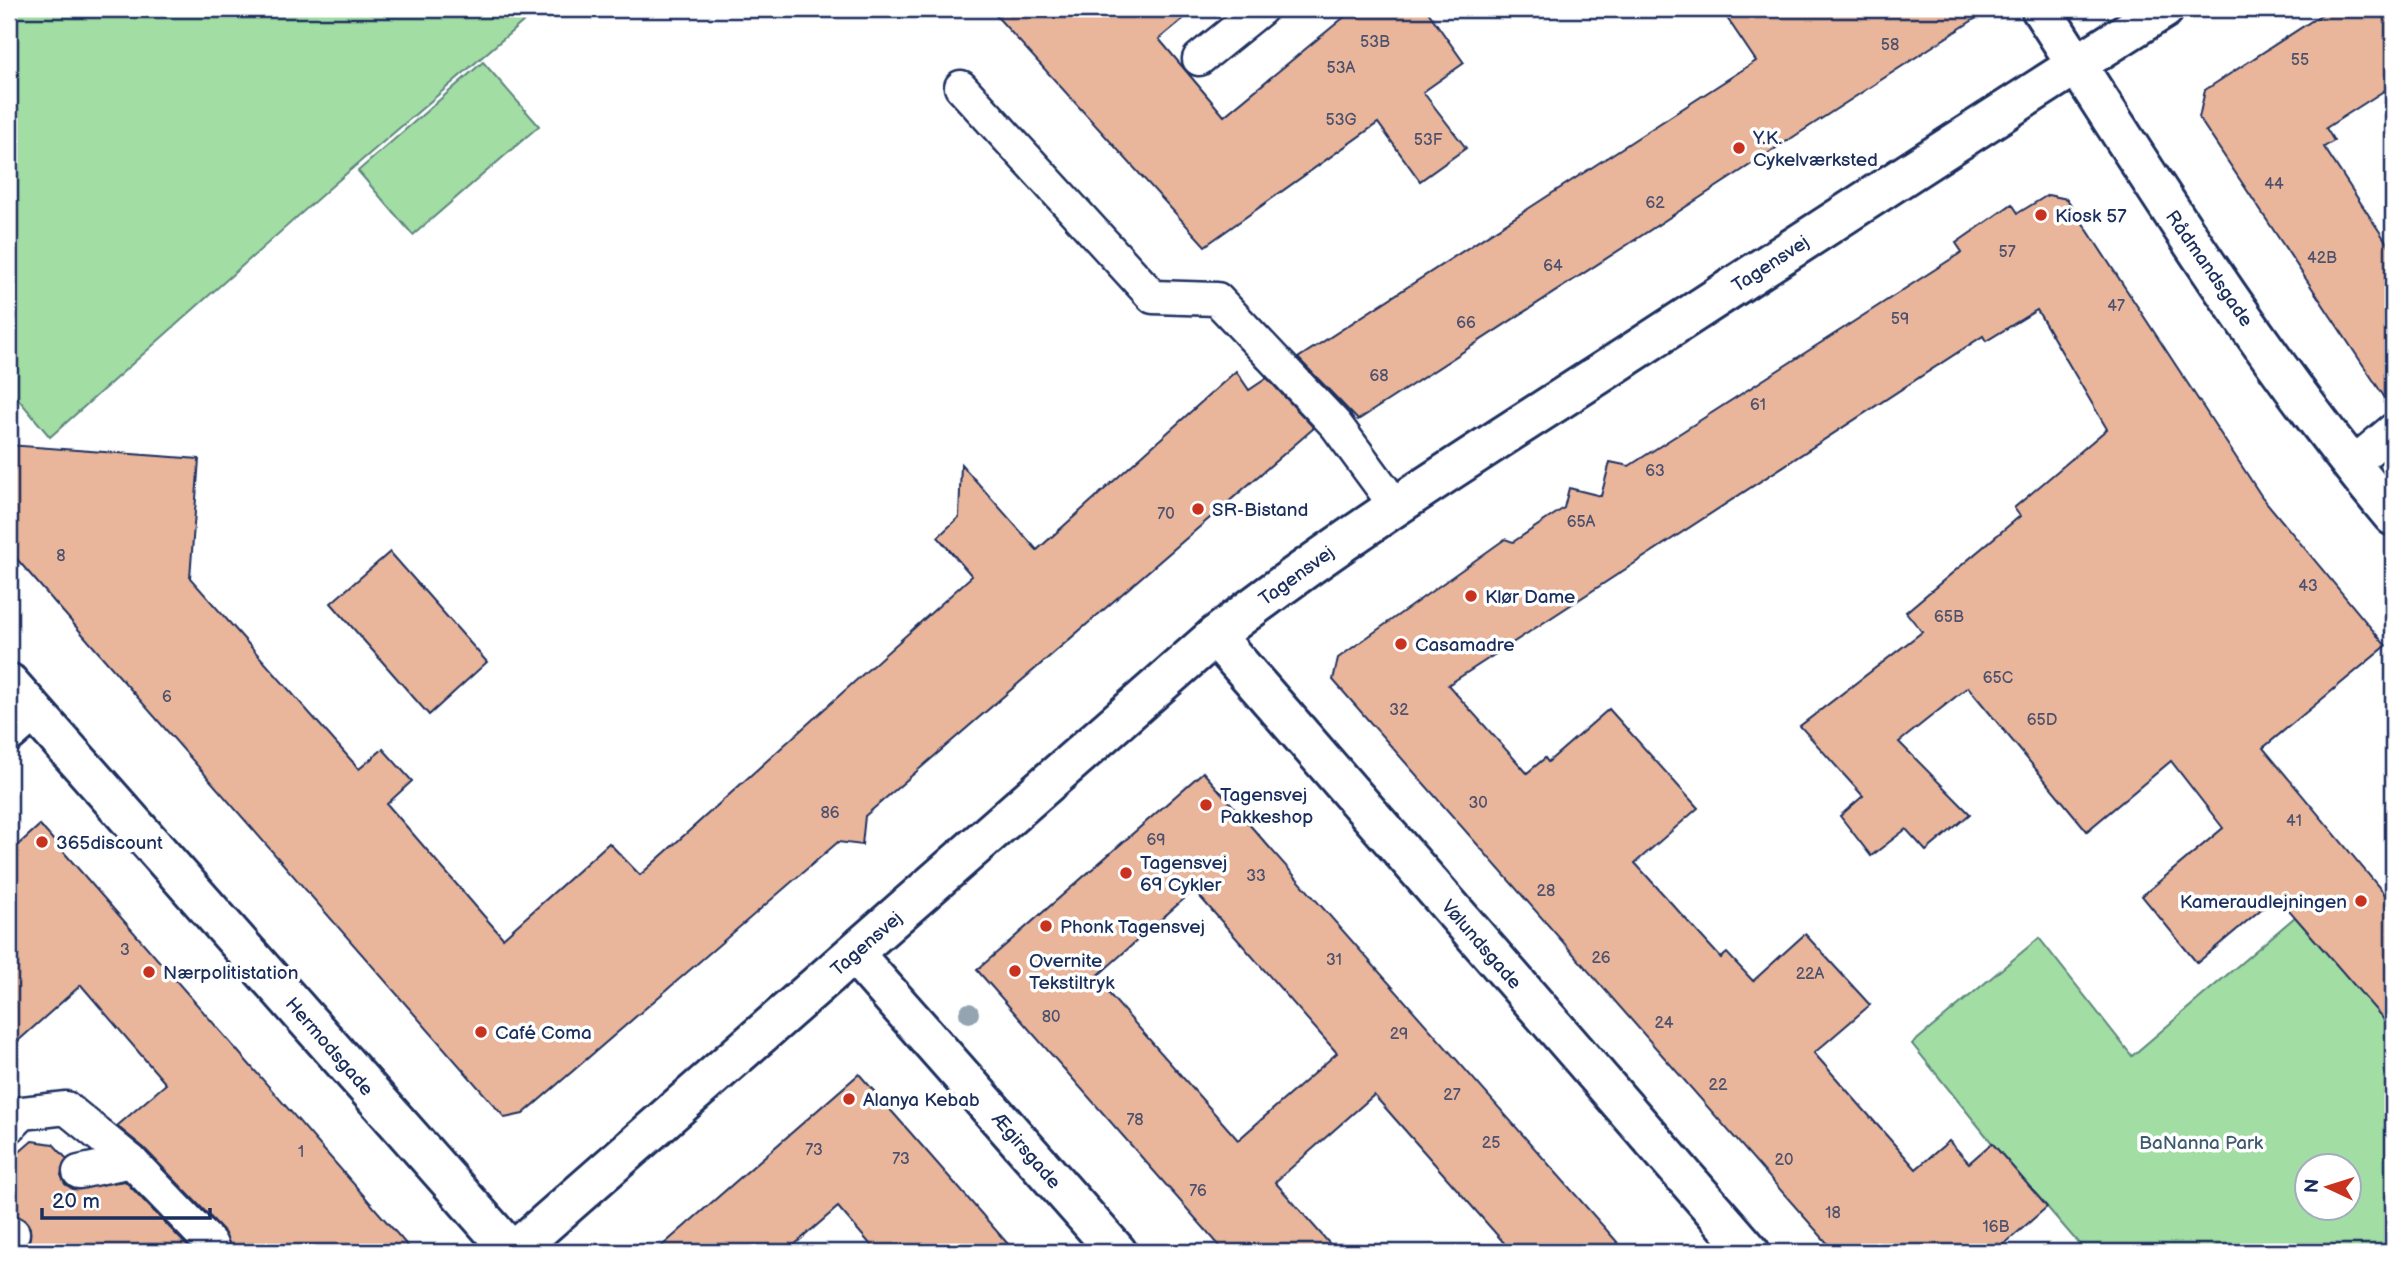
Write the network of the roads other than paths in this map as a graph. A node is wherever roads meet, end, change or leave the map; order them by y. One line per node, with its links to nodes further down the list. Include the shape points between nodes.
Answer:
1 (1261, 9): 4 (lane)
2 (2041, 9): 5 (street, Rådmandsgade)
3 (2164, 9): 5 (street, Tagensvej)
4 (1199, 59)
5 (2076, 64): 8 (street, Rådmandsgade, via 2212,274); 9 (street, Tagensvej)
6 (961, 87): 9 (lane, via 1153,297 1217,299 1336,425)
7 (2393, 430): 8 (lane)
8 (2351, 465): 10 (street, Rådmandsgade)
9 (1395, 505): 11 (street, Tagensvej)
10 (2393, 516)
11 (1215, 636): 13 (street, Tagensvej); 20 (street, Vølundsgade)
12 (17, 709): 18 (street, Hermodsgade)
13 (854, 954): 18 (street, Tagensvej); 19 (street, Ægirsgade)
14 (9, 1127): 15 (lane, via 23,1113 66,1108)
15 (131, 1161): 16 (lane); 17 (lane)
16 (79, 1172)
17 (214, 1252)
18 (512, 1252)
19 (1117, 1252)
20 (1749, 1252)

